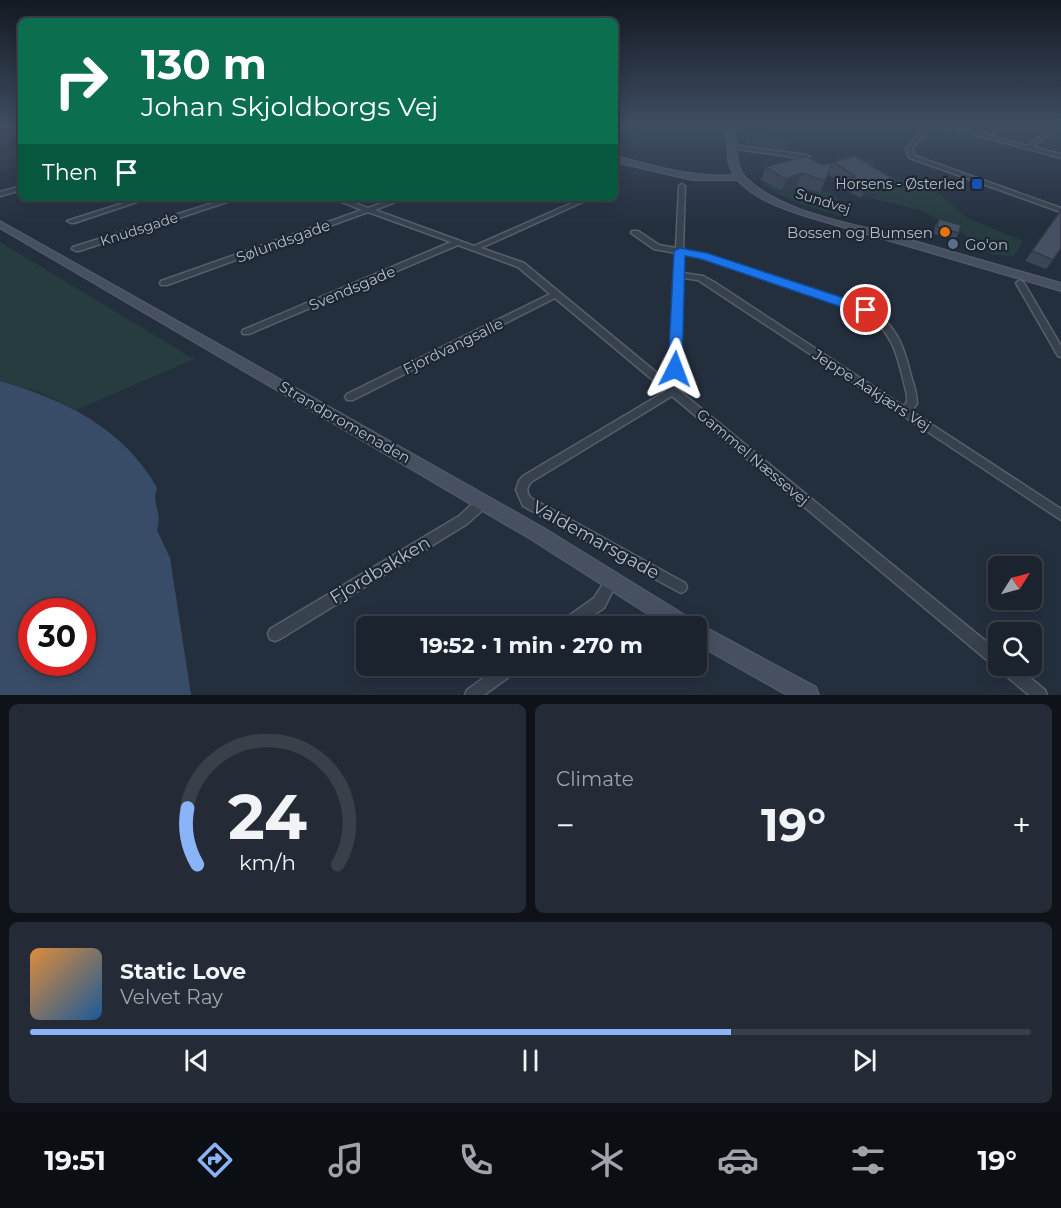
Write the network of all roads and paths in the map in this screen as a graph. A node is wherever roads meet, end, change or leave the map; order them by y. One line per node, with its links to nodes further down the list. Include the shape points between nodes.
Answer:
1 (731, 158): 4 (street)
2 (916, 158): 14 (street)
3 (618, 160): 4 (street, via 687,178)
4 (740, 177): 25 (street, Sundvej, via 783,204)
5 (682, 186): 21 (street)
6 (18, 189): 7 (street)
7 (0, 194)
8 (136, 201): 15 (street)
9 (227, 201): 20 (street, Knudsgade)
10 (344, 201): 13 (street, Gammel Næssevej)
11 (394, 201): 13 (street, Sølundsgade)
12 (580, 201): 19 (street)
13 (369, 210): 18 (street, Gammel Næssevej); 23 (street, Sølundsgade)
14 (1061, 210)
15 (71, 221)
16 (0, 224): 33 (street, Strandpromenaden)
17 (635, 233): 21 (street, via 657,247)
18 (458, 242): 19 (street, Gammel Næssevej); 27 (street, Svendsgade)
19 (475, 248): 26 (street, Gammel Næssevej, via 516,262)
20 (76, 249)
21 (680, 251): 22 (street); 32 (street, via 709,257 880,318 893,331 912,395 912,404)
22 (679, 275): 29 (street, via 675,372); 32 (street, Jeppe Aakjærs Vej, via 705,280)
23 (164, 283)
24 (1020, 283): 28 (street)
25 (1061, 287)
26 (556, 294): 29 (street, Gammel Næssevej); 31 (street, Fjordvangsalle)
27 (246, 332)
28 (1061, 354)
29 (664, 383): 30 (street, Gammel Næssevej)
30 (673, 391): 36 (street, Valdemarsgade, via 527,479 521,491 527,502); 41 (street, Gammel Næssevej)
31 (350, 397)
32 (904, 411): 34 (street, Jeppe Aakjærs Vej)
33 (483, 502): 35 (street, Strandpromenaden); 39 (street, Fjordbakken, via 463,520)
34 (1061, 515)
35 (612, 580): 37 (street, via 599,603); 38 (street, Strandpromenaden)
36 (681, 587)
37 (581, 616)
38 (669, 616)
39 (275, 634)
40 (707, 639): 45 (street)
41 (988, 652)
42 (498, 676): 44 (street)
43 (1017, 676): 46 (street)
44 (472, 695)
45 (808, 695)
46 (1040, 695)

